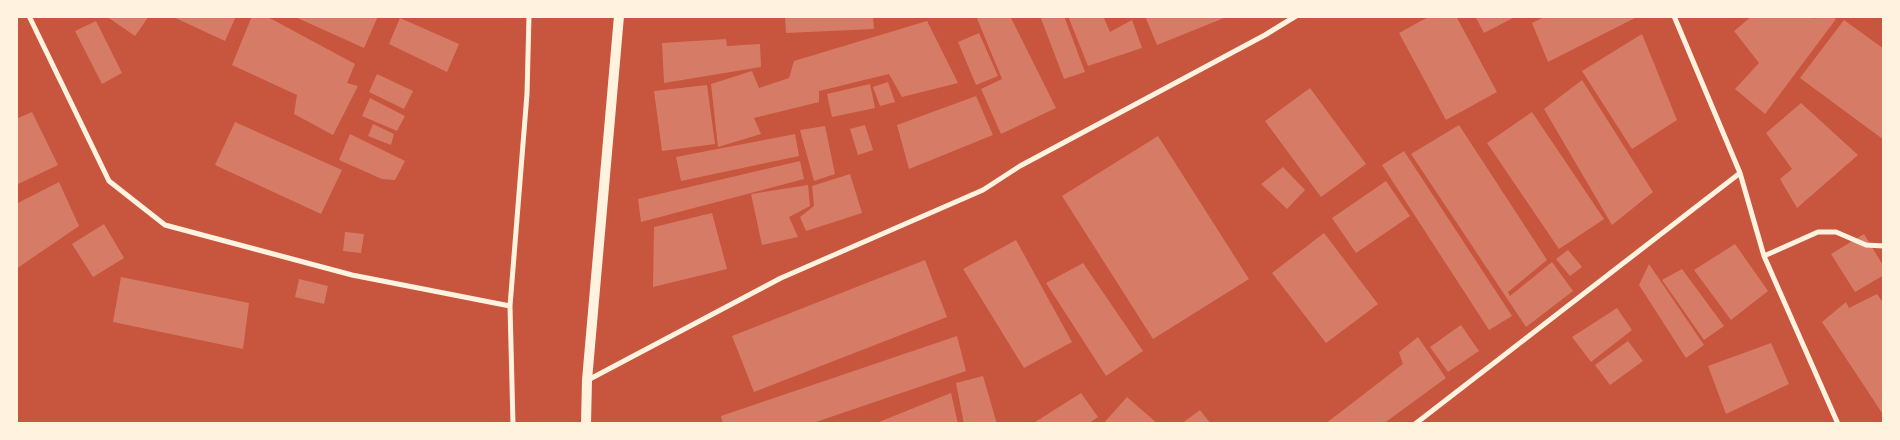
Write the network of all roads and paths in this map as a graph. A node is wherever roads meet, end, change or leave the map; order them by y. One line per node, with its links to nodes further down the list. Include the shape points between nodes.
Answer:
1 (29, 16): 9 (street, via 110,181 165,225 352,275)
2 (529, 16): 9 (street, via 527,94)
3 (619, 16): 10 (main road)
4 (1296, 16): 10 (street, via 1020,166 983,190 781,278)
5 (1674, 16): 6 (street)
6 (1740, 173): 8 (street); 13 (street)
7 (1884, 246): 8 (street, via 1866,245 1836,232 1818,232)
8 (1764, 256): 14 (street)
9 (510, 306): 11 (street)
10 (587, 380): 12 (main road)
11 (513, 424)
12 (586, 424)
13 (1415, 424)
14 (1838, 424)

